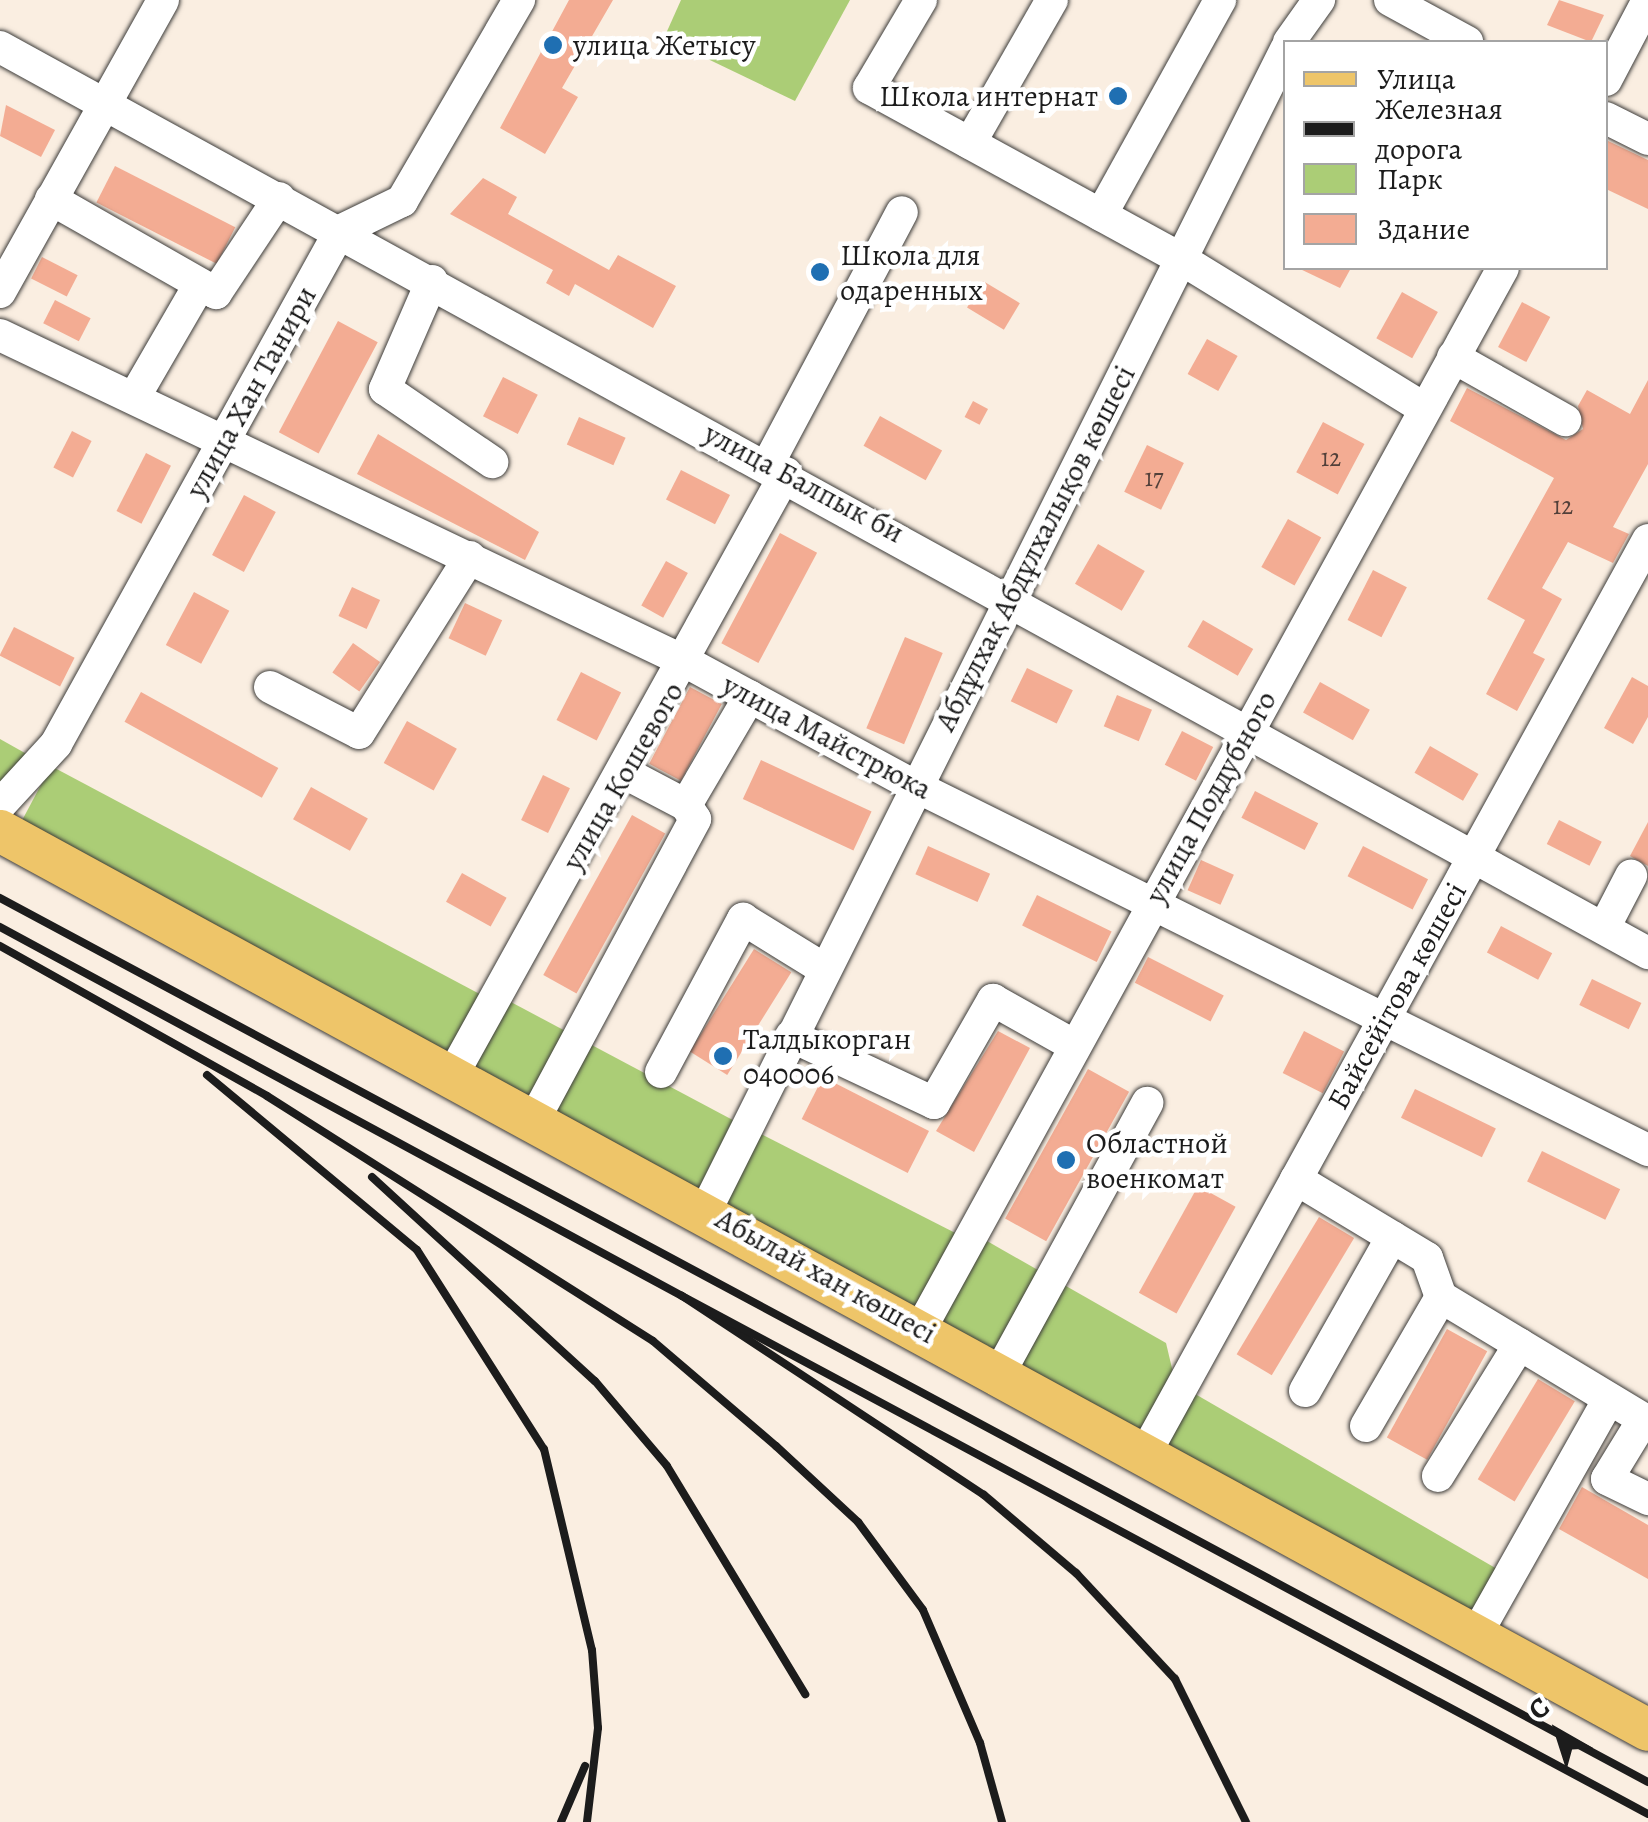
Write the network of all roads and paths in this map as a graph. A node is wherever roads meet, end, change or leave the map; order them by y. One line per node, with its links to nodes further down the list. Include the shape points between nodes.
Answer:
1 (163, 0): 14 (street)
2 (921, 0): 17 (street, via 869,88)
3 (1052, 0): 17 (street)
4 (1220, 0): 21 (street)
5 (1318, 0): 9 (street, Абдұлхақ Абдұлхалықов көшесі)
6 (1390, 0): 10 (street)
7 (1648, 0): 13 (street)
8 (506, 5): 22 (street, via 402,201)
9 (1291, 40)
10 (1464, 40)
11 (0, 47): 14 (street, улица Балпык би)
12 (1283, 54): 23 (street, Абдұлхақ Абдұлхалықов көшесі)
13 (1608, 76)
14 (103, 103): 18 (street, улица Балпык би); 19 (street)
15 (1608, 119): 16 (street)
16 (1648, 140)
17 (970, 143): 21 (street)
18 (279, 198): 22 (street, улица Балпык би); 26 (street, via 216,293)
19 (51, 199): 26 (street); 27 (street)
20 (902, 212): 35 (street, улица Кошевого)
21 (1102, 215): 23 (street)
22 (340, 231): 25 (street, улица Балпык би); 33 (street, улица Хан Танири)
23 (1181, 258): 31 (street); 39 (street, Абдұлхақ Абдұлхалықов көшесі)
24 (1501, 270): 29 (street, улица Поддубного)
25 (432, 281): 34 (street, via 385,389); 35 (street, улица Балпык би)
26 (200, 284): 30 (street)
27 (0, 292)
28 (0, 335): 30 (street, улица Майстрюка)
29 (1453, 357): 31 (street, улица Поддубного); 32 (street)
30 (135, 396): 33 (street, улица Майстрюка)
31 (1425, 409): 43 (street, улица Поддубного)
32 (1565, 420)
33 (226, 438): 37 (street, улица Майстрюка); 46 (street, улица Хан Танири, via 56,744)
34 (492, 462)
35 (777, 468): 39 (street, улица Балпык би); 40 (street, улица Кошевого)
36 (1648, 540): 38 (street, Байсейітова көшесі)
37 (470, 557): 40 (street, улица Майстрюка); 41 (street, via 359,733)
38 (1636, 590): 49 (street, Байсейітова көшесі)
39 (1012, 596): 43 (street, улица Балпык би); 45 (street, Абдұлхақ Абдұлхалықов көшесі)
40 (688, 662): 42 (street, улица Майстрюка); 44 (street, улица Кошевого)
41 (270, 687)
42 (750, 696): 45 (street, улица Майстрюка); 47 (street)
43 (1249, 728): 49 (street, улица Балпык би); 51 (street, улица Поддубного)
44 (625, 773): 47 (street); 59 (street, улица Кошевого)
45 (913, 786): 51 (street, улица Майстрюка); 54 (street, Абдұлхақ Абдұлхалықов көшесі)
46 (0, 804)
47 (686, 804): 61 (street, via 695,819)
48 (0, 830): 59 (main road, Абылай хан көшесі)
49 (1475, 855): 52 (street, улица Балпык би); 55 (street, Байсейітова көшесі)
50 (1631, 876): 52 (street)
51 (1152, 904): 55 (street, улица Майстрюка); 57 (street, улица Поддубного)
52 (1604, 928): 53 (street, улица Балпык би)
53 (1648, 952)
54 (824, 969): 56 (street, Абдұлхақ Абдұлхалықов көшесі); 58 (street, via 743,919)
55 (1384, 1019): 62 (street, улица Майстрюка); 63 (street, Байсейітова көшесі)
56 (792, 1036): 57 (street, via 934,1104 993,1000); 64 (street, Абдұлхақ Абдұлхалықов көшесі)
57 (1074, 1046): 67 (street, улица Поддубного)
58 (660, 1072)
59 (453, 1074): 61 (main road, Абылай хан көшесі)
60 (1147, 1103): 69 (street)
61 (536, 1118): 64 (main road, Абылай хан көшесі)
62 (1648, 1150)
63 (1296, 1179): 65 (street); 74 (street, Байсейітова көшесі)
64 (706, 1210): 67 (main road, Абылай хан көшесі)
65 (1392, 1237): 66 (street, via 1426,1258); 70 (street)
66 (1442, 1297): 68 (street); 73 (street)
67 (921, 1328): 69 (main road, Абылай хан көшесі)
68 (1520, 1344): 71 (street); 75 (street)
69 (1000, 1372): 74 (main road, Абылай хан көшесі)
70 (1305, 1392)
71 (1609, 1398): 72 (street); 77 (street)
72 (1646, 1421): 76 (street, via 1607,1480)
73 (1366, 1426)
74 (1146, 1452): 77 (main road, Абылай хан көшесі)
75 (1438, 1476)
76 (1648, 1500)
77 (1476, 1635): 78 (main road, Абылай хан көшесі)
78 (1646, 1725)

